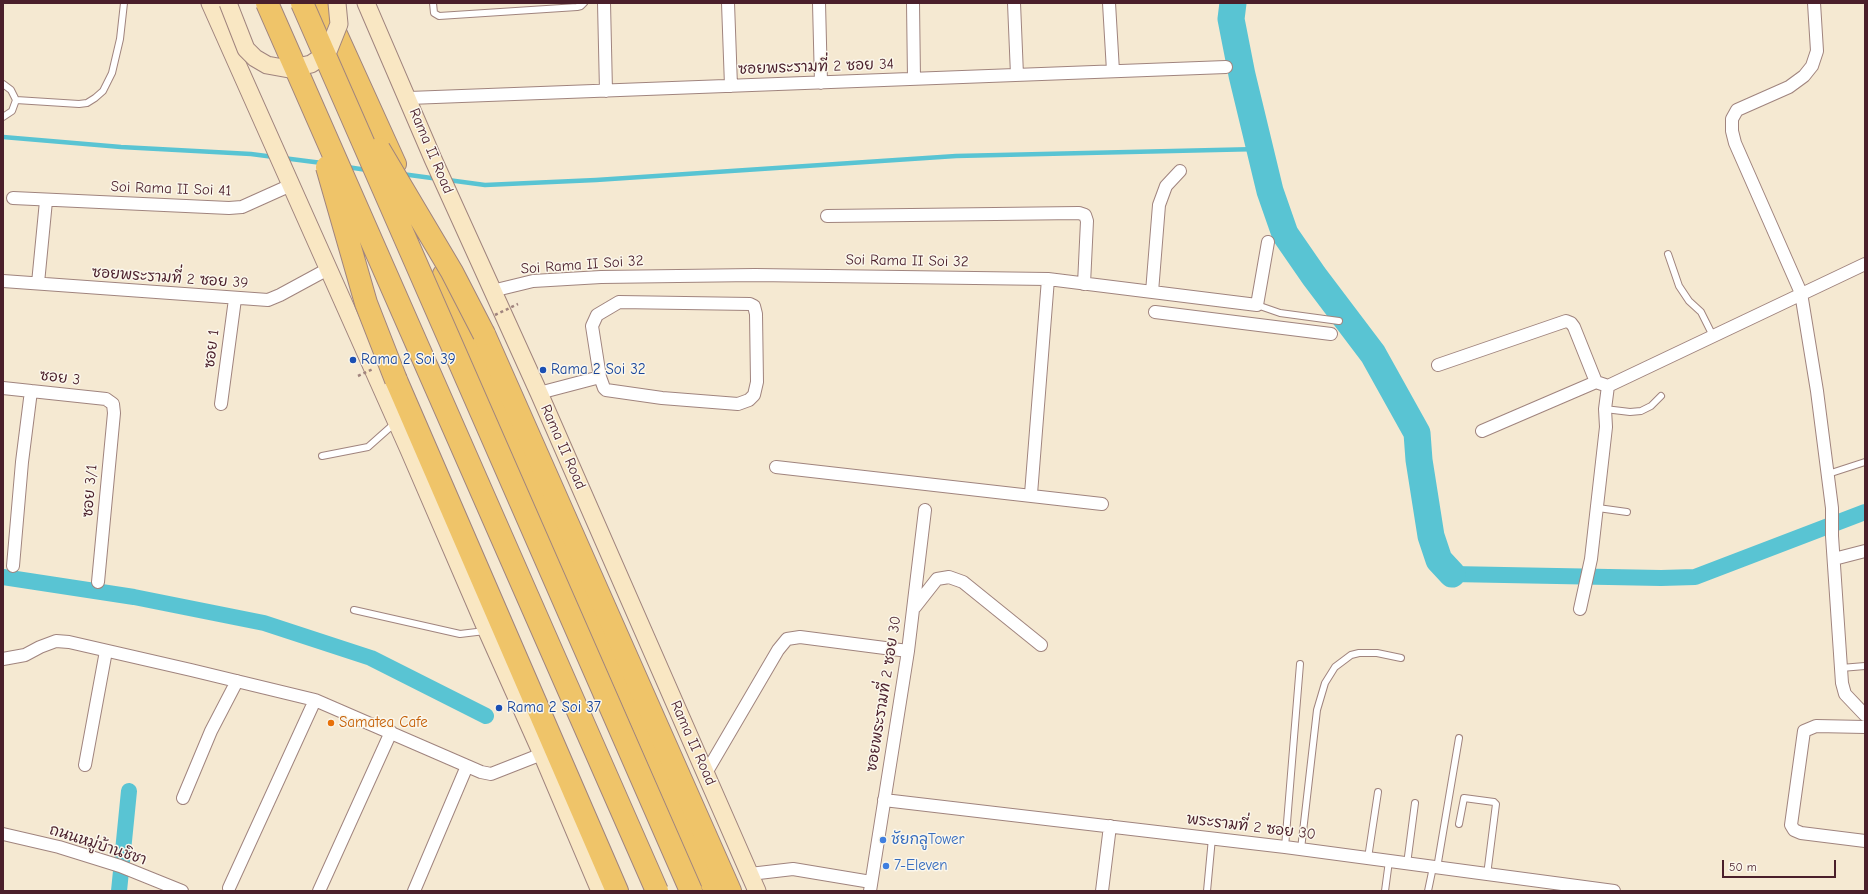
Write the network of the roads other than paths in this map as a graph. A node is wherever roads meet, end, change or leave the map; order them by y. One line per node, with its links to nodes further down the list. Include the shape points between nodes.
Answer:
1 (124, 3): 30 (lane, via 120,39 112,73 103,91 88,103 79,104)
2 (210, 3): 33 (main road)
3 (228, 3): 8 (main road, bridge, via 246,49 267,65 288,69 311,64 329,49 339,24)
4 (260, 3): 128 (highway)
5 (268, 3): 27 (highway, bridge)
6 (302, 3): 21 (highway, bridge)
7 (323, 3): 131 (highway, via 414,202 491,389)
8 (337, 3)
9 (366, 3): 29 (main road, Rama II Road)
10 (433, 3): 11 (lane, via 434,13 439,16 577,7)
11 (584, 3)
12 (604, 3): 28 (street)
13 (728, 3): 26 (street)
14 (819, 3): 24 (street)
15 (913, 3): 23 (street)
16 (1014, 3): 22 (street)
17 (1109, 3): 20 (street)
18 (1814, 3): 47 (street, via 1817,50 1812,66 1789,87 1738,110 1732,120 1735,144)
19 (1226, 67): 20 (street, ซอยพระรามที่ 2 ซอย 34)
20 (1113, 71): 22 (street, ซอยพระรามที่ 2 ซอย 34)
21 (333, 75): 130 (highway, bridge); 132 (highway, bridge, via 446,260 474,312)
22 (1017, 75): 23 (street, ซอยพระรามที่ 2 ซอย 34)
23 (914, 79): 24 (street, ซอยพระรามที่ 2 ซอย 34)
24 (821, 82): 26 (street, ซอยพระรามที่ 2 ซอย 34)
25 (3, 84): 30 (lane, via 11,90)
26 (731, 86): 28 (street, ซอยพระรามที่ 2 ซอย 34)
27 (305, 88): 127 (highway, bridge, via 374,328); 129 (highway, bridge)
28 (606, 91): 29 (street, ซอยพระรามที่ 2 ซอย 34)
29 (408, 98): 45 (main road, Rama II Road)
30 (16, 100): 31 (lane, via 12,111)
31 (3, 117)
32 (1180, 171): 46 (street, via 1166,186 1159,205)
33 (290, 181): 35 (street, Soi Rama II Soi 41, via 236,208); 40 (main road)
34 (13, 198): 35 (street, Soi Rama II Soi 41)
35 (46, 201): 43 (street)
36 (827, 216): 44 (street, via 1079,213 1085,215 1087,221)
37 (1268, 242): 50 (street)
38 (1668, 254): 55 (lane, via 1683,293 1701,312)
39 (1865, 264): 47 (street)
40 (328, 269): 48 (street, ซอยพระรามที่ 2 ซอย 39, via 268,300); 67 (main road)
41 (1048, 279): 44 (street, Soi Rama II Soi 32); 45 (street, Soi Rama II Soi 32, via 601,277 533,281); 73 (street)
42 (3, 281): 43 (street, ซอยพระรามที่ 2 ซอย 39)
43 (38, 283): 48 (street, ซอยพระรามที่ 2 ซอย 39)
44 (1084, 284): 46 (street, Soi Rama II Soi 32)
45 (492, 291): 62 (main road, Rama II Road)
46 (1152, 292): 49 (street, Soi Rama II Soi 32)
47 (1801, 293): 55 (street); 72 (street, via 1818,391)
48 (235, 299): 65 (street, ซอย 1)
49 (1235, 302): 50 (street, Soi Rama II Soi 32); 52 (street)
50 (1257, 306): 53 (lane, via 1280,313)
51 (1155, 312): 52 (street)
52 (1231, 321): 54 (street)
53 (1339, 321)
54 (1331, 334)
55 (1713, 336): 59 (street)
56 (1438, 365): 58 (street, via 1566,321 1574,327)
57 (600, 378): 57 (street, via 592,326 597,315 619,302 754,306 757,382 754,395 749,400 738,404 662,398 609,390 604,388); 62 (street)
58 (1596, 382): 59 (street); 68 (street)
59 (1608, 386): 66 (street)
60 (3, 388): 61 (street, ซอย 3)
61 (31, 390): 64 (street, ซอย 3, via 106,399); 80 (street)
62 (539, 393): 103 (main road, Rama II Road)
63 (1661, 396): 66 (lane, via 1641,411)
64 (113, 404): 81 (street, ซอย 3/1)
65 (221, 404)
66 (1605, 409): 75 (street, via 1606,427)
67 (396, 422): 69 (lane, via 368,447); 85 (main road)
68 (1482, 431)
69 (322, 456)
70 (1865, 462): 72 (lane)
71 (776, 467): 73 (street, via 933,486)
72 (1828, 474): 79 (street)
73 (1031, 494): 74 (street)
74 (1102, 504)
75 (1598, 508): 77 (lane); 83 (street, via 1591,559)
76 (925, 510): 82 (street, ซอยพระรามที่ 2 ซอย 30)
77 (1627, 512)
78 (1865, 551): 79 (street)
79 (1834, 559): 93 (street)
80 (13, 566)
81 (98, 582)
82 (914, 608): 86 (street, via 937,579 949,577 963,582); 88 (street, ซอยพระรามที่ 2 ซอย 30)
83 (1580, 609)
84 (354, 610): 85 (lane, via 460,634)
85 (487, 631): 100 (main road)
86 (1041, 645)
87 (106, 651): 90 (street, via 56,641 25,655); 94 (street); 101 (street)
88 (908, 652): 103 (street, via 800,637 787,640 778,650); 106 (street, ซอยพระรามที่ 2 ซอย 30)
89 (1401, 658): 114 (lane, via 1377,653 1350,655 1335,667 1324,683 1317,710)
90 (3, 660)
91 (1300, 664): 113 (lane)
92 (1865, 666): 93 (lane)
93 (1841, 668): 96 (street, via 1845,694)
94 (237, 681): 95 (street); 105 (street, via 211,731)
95 (315, 700): 98 (street); 122 (street)
96 (1865, 715)
97 (1865, 727): 112 (street, via 1816,726 1804,731 1791,825 1794,830 1801,833)
98 (392, 732): 102 (street); 124 (street)
99 (1460, 738): 118 (lane)
100 (542, 754): 102 (street, via 491,774); 126 (main road)
101 (85, 764)
102 (467, 766): 125 (street)
103 (706, 773): 119 (main road, Rama II Road)
104 (1378, 792): 115 (lane)
105 (183, 798)
106 (884, 800): 109 (street, พระรามที่ 2 ซอย 30); 121 (street, ซอยพระรามที่ 2 ซอย 30)
107 (1415, 803): 117 (lane)
108 (1459, 824): 120 (lane, via 1464,798 1496,804)
109 (1110, 826): 111 (street, พระรามที่ 2 ซอย 30); 134 (street)
110 (3, 834): 123 (street, ถนนหมู่บ้านชิชา, via 59,847 120,866)
111 (1212, 838): 113 (street, พระรามที่ 2 ซอย 30); 135 (lane)
112 (1865, 841)
113 (1285, 846): 114 (street, พระรามที่ 2 ซอย 30)
114 (1302, 849): 115 (street, พระรามที่ 2 ซอย 30)
115 (1368, 858): 116 (street, พระรามที่ 2 ซอย 30)
116 (1389, 861): 117 (street, พระรามที่ 2 ซอย 30); 136 (lane)
117 (1407, 864): 118 (street, พระรามที่ 2 ซอย 30)
118 (1435, 868): 120 (street, พระรามที่ 2 ซอย 30); 137 (lane)
119 (750, 874): 121 (street, ซอยพระรามที่ 2 ซอย 30, via 794,869); 133 (main road, Rama II Road)
120 (1487, 875): 138 (street, พระรามที่ 2 ซอย 30)
121 (871, 886)
122 (229, 888)
123 (182, 891)
124 (319, 891)
125 (414, 891)
126 (600, 891)
127 (617, 891)
128 (648, 891)
129 (657, 891)
130 (691, 891)
131 (714, 891)
132 (730, 891)
133 (757, 891)
134 (1102, 891)
135 (1207, 891)
136 (1385, 891)
137 (1428, 891)
138 (1614, 891)

